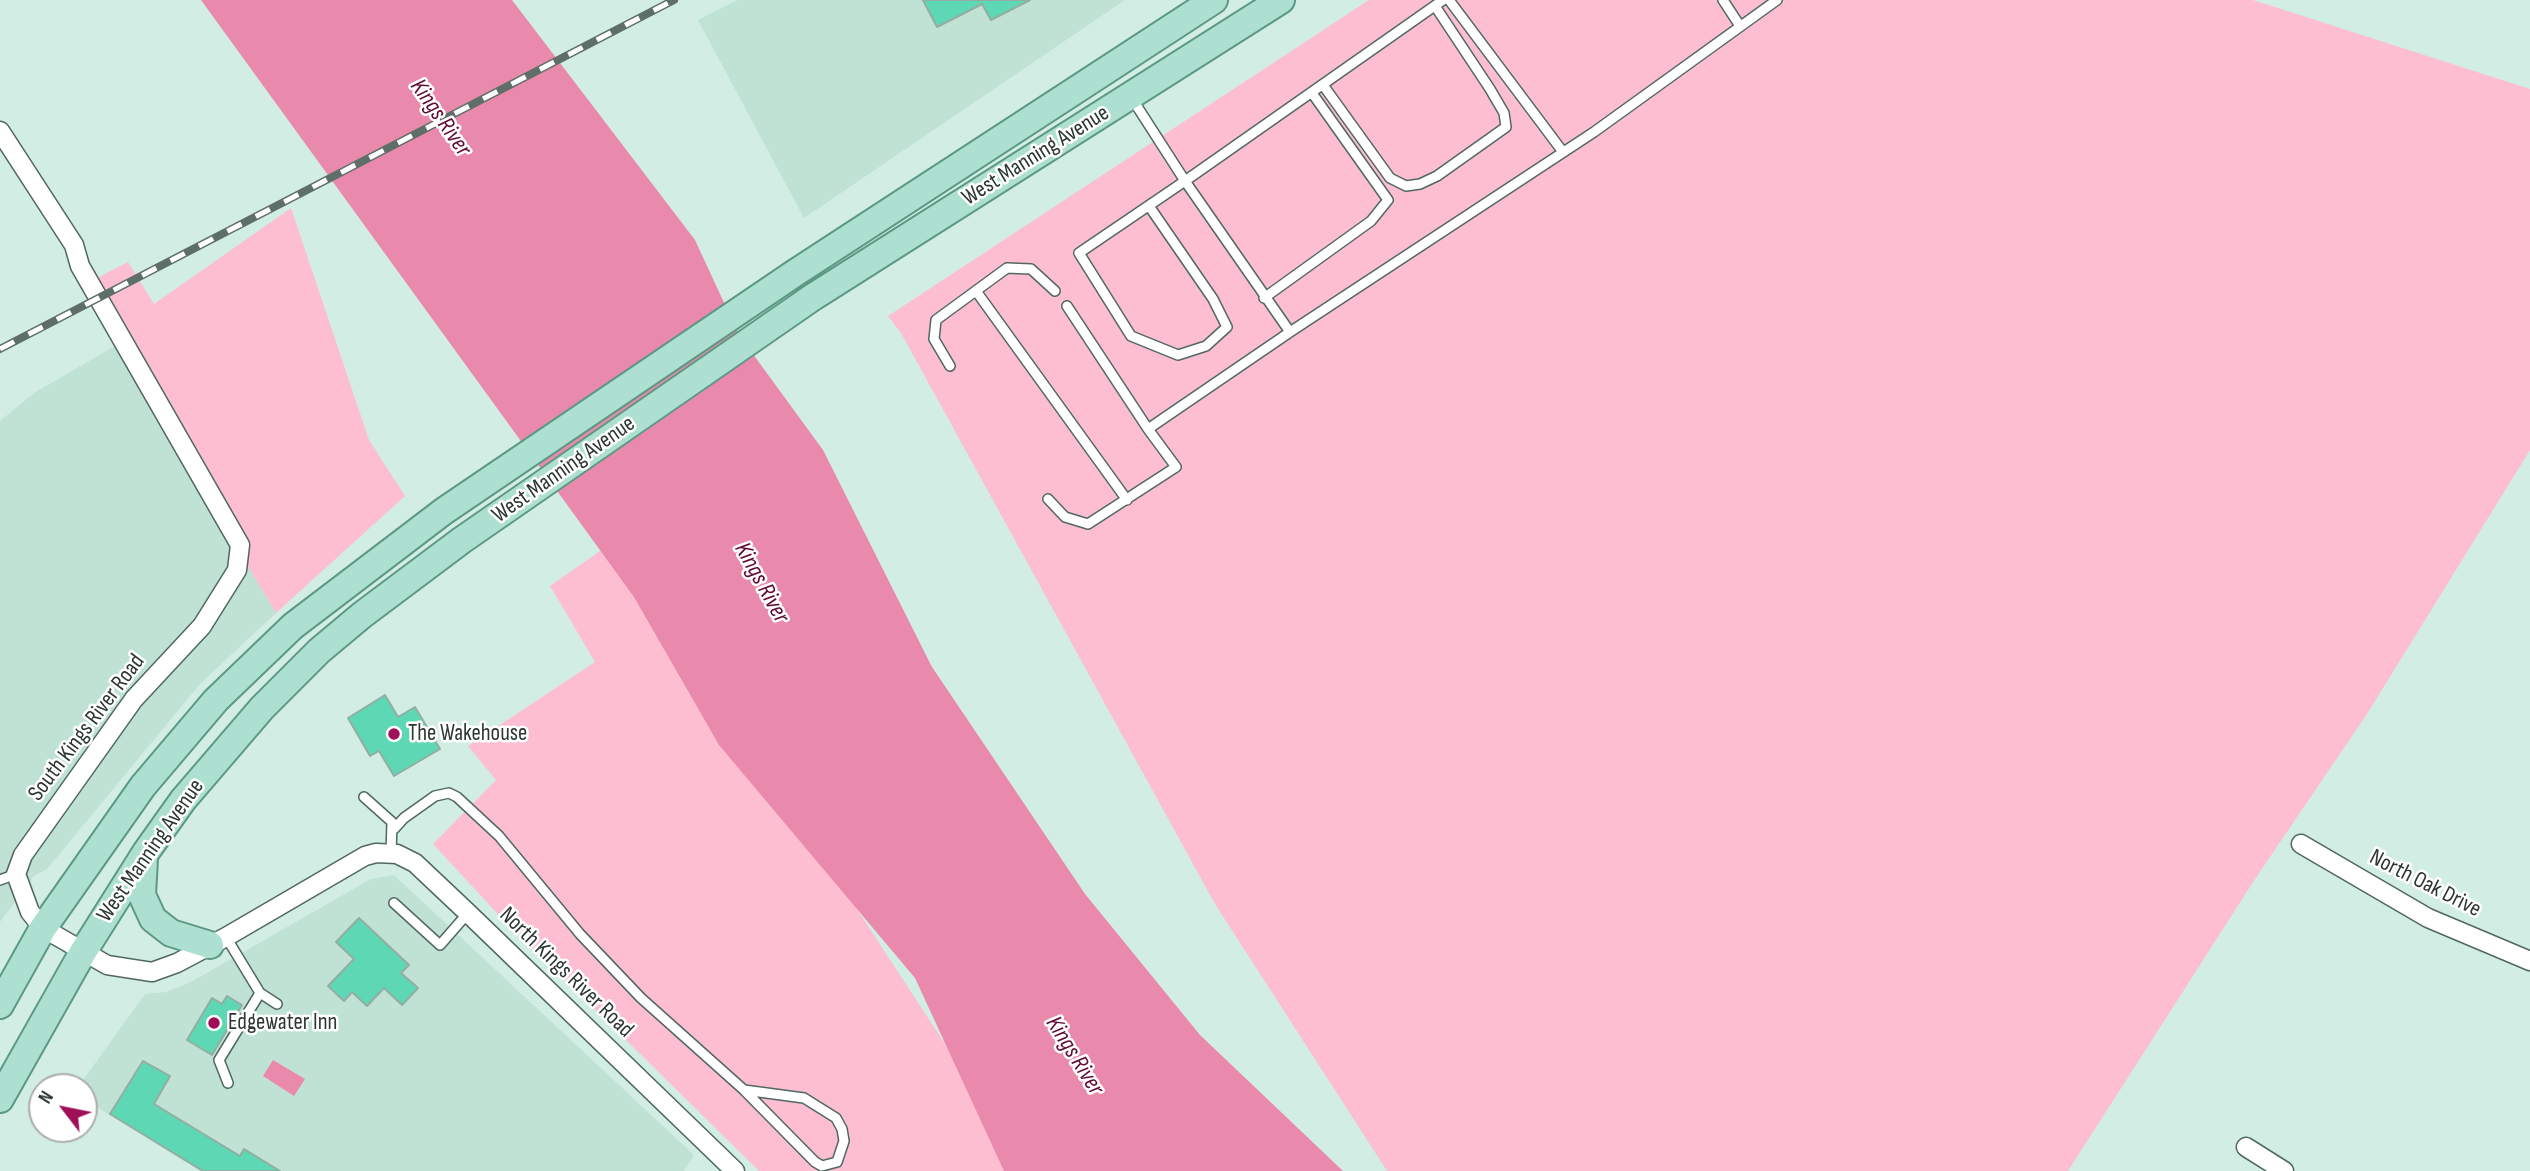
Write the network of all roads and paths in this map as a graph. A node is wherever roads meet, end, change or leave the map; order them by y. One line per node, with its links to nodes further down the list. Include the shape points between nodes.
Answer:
1 (1214, 0): 31 (main road, West Manning Avenue, via 795,273 444,511 293,626 216,700 130,804)
2 (1281, 0): 9 (main road, West Manning Avenue)
3 (1723, 0): 6 (lane)
4 (1777, 0): 6 (lane)
5 (1442, 2): 7 (lane); 7 (lane, via 1504,113 1506,127 1437,176 1406,186 1390,178); 11 (lane)
6 (1740, 26): 11 (lane)
7 (1323, 85): 8 (lane)
8 (1312, 93): 12 (lane); 16 (lane, via 1388,200 1371,221)
9 (1130, 96): 12 (lane); 26 (main road, West Manning Avenue, via 813,297 403,582 311,659 225,749)
10 (0, 131): 28 (street, South Kings River Road, via 74,245 80,266 240,545 237,570 202,626 134,699)
11 (1563, 152): 18 (lane)
12 (1185, 181): 13 (lane); 16 (lane)
13 (1149, 206): 13 (lane, via 1227,327 1206,346 1178,355 1131,336 1079,253)
14 (976, 291): 15 (lane, via 1007,268 1031,269); 19 (lane, via 936,320 934,339); 22 (lane)
15 (1055, 291)
16 (1264, 298): 18 (lane)
17 (1067, 306): 20 (lane)
18 (1290, 332): 20 (lane)
19 (950, 366)
20 (1148, 429): 22 (lane, via 1176,467)
21 (1048, 499): 22 (lane, via 1065,517 1088,524)
22 (1127, 500)
23 (364, 797): 24 (lane, via 389,817)
24 (394, 829): 27 (lane); 39 (lane, via 435,796 449,793 457,797 499,836 640,998)
25 (2301, 844): 34 (street, North Oak Drive, via 2428,918)
26 (146, 852): 32 (main road, via 141,884 153,919 171,933); 33 (main road, West Manning Avenue)
27 (391, 853): 30 (street, North Kings River Road, via 415,863); 32 (street, South Kings River Road, via 365,856)
28 (8, 877): 31 (street, South Kings River Road)
29 (394, 903): 30 (lane, via 440,945)
30 (468, 913): 42 (street, North Kings River Road)
31 (43, 928): 33 (street, South Kings River Road); 36 (main road, West Manning Avenue)
32 (218, 941): 33 (street, South Kings River Road, via 152,972 115,968); 35 (lane)
33 (83, 952): 40 (main road, West Manning Avenue)
34 (2530, 961)
35 (260, 993): 37 (lane); 38 (lane, via 219,1060)
36 (0, 1004)
37 (276, 1004)
38 (228, 1083)
39 (744, 1090): 39 (lane, via 815,1162 822,1166 837,1162 844,1141 842,1129 825,1109 791,1094)
40 (0, 1098)
41 (2246, 1147): 43 (street)
42 (735, 1171)
43 (2284, 1171)

